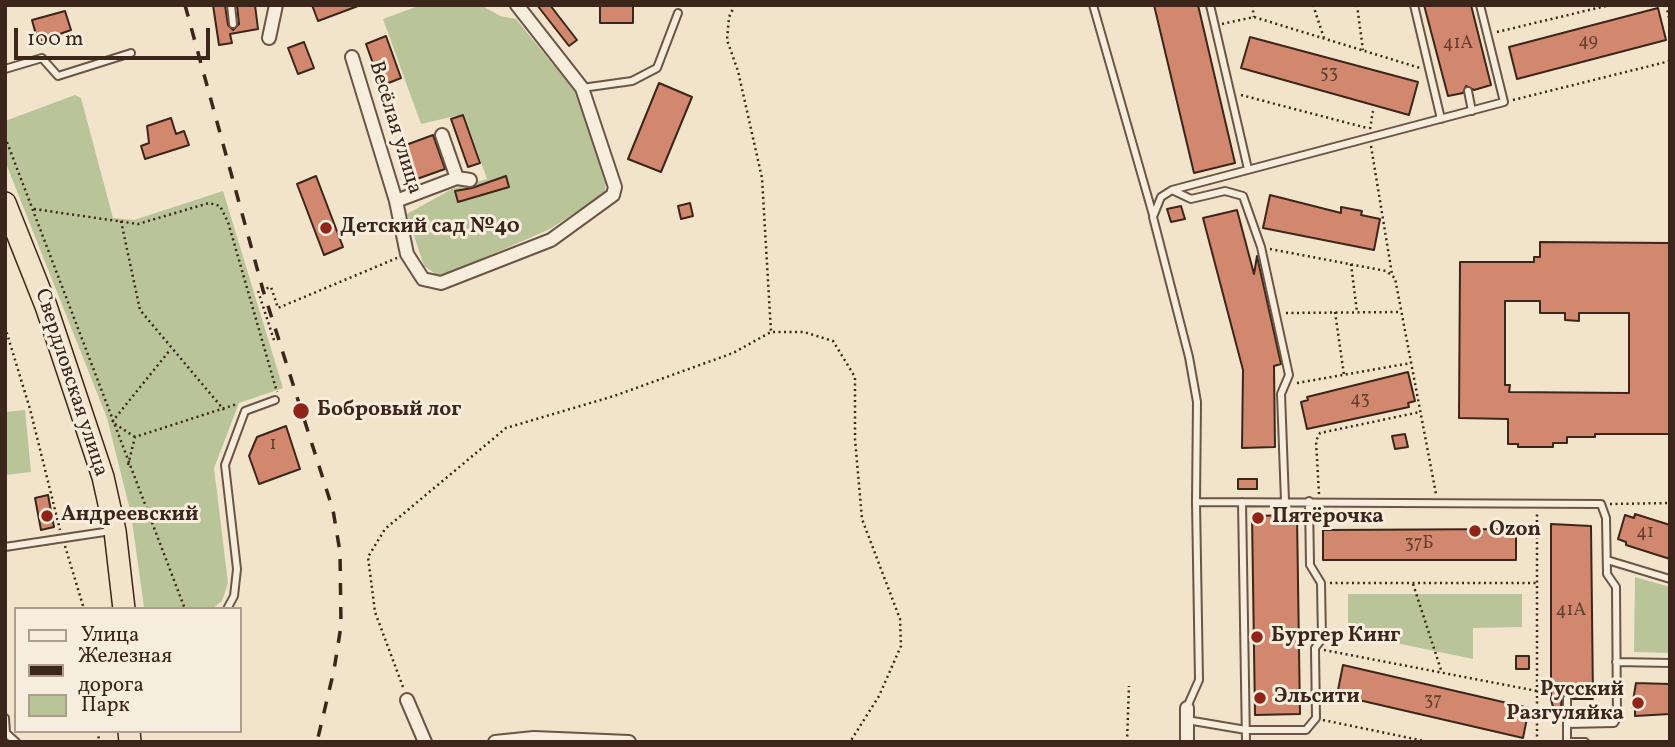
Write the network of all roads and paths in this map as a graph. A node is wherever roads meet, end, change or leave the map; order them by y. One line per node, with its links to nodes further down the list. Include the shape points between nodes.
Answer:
1 (231, 5): 17 (lane)
2 (276, 5): 20 (street)
3 (517, 5): 28 (street)
4 (735, 5): 55 (path, via 727,40 762,178)
5 (1093, 5): 44 (lane)
6 (1210, 5): 18 (lane)
7 (1252, 5): 15 (path)
8 (1314, 5): 21 (path)
9 (1357, 5): 22 (path)
10 (1414, 5): 27 (lane)
11 (1480, 5): 19 (lane)
12 (1610, 5): 19 (path)
13 (1666, 5): 16 (path)
14 (678, 13): 28 (lane, via 657,68 632,81)
15 (1254, 17): 18 (path); 21 (path)
16 (1670, 22)
17 (233, 24)
18 (1215, 26): 30 (lane)
19 (1487, 34): 31 (lane)
20 (269, 38)
21 (1324, 38): 22 (path)
22 (1363, 50): 27 (path)
23 (131, 54): 26 (lane, via 58,76 42,58)
24 (352, 57): 41 (street, Весёлая улица)
25 (1670, 61): 31 (path)
26 (5, 69)
27 (1430, 71): 34 (lane)
28 (582, 88): 47 (street, Весёлая улица, via 615,187 613,195 551,240 441,284 424,279)
29 (1468, 91): 33 (lane)
30 (1230, 93): 35 (path); 39 (lane)
31 (1504, 102): 33 (lane)
32 (1373, 111): 35 (path)
33 (1472, 111): 34 (lane)
34 (1441, 119): 38 (lane)
35 (1370, 129): 38 (path)
36 (442, 135): 41 (street, via 463,179)
37 (5, 137): 42 (path)
38 (1370, 138): 39 (lane); 49 (path)
39 (1248, 169): 40 (lane)
40 (1172, 190): 44 (lane, via 1161,197); 46 (lane, via 1191,198 1225,191 1243,196)
41 (396, 201): 47 (street, Весёлая улица)
42 (34, 209): 45 (path); 67 (path)
43 (7, 214): 79 (highway, Свердловская улица, via 46,306)
44 (1153, 217): 75 (lane, via 1197,402)
45 (121, 221): 57 (path, via 140,310); 61 (path, via 138,224 209,204 220,206)
46 (1261, 247): 48 (path); 53 (lane)
47 (407, 254): 56 (path, via 278,309 271,287 258,291)
48 (1351, 264): 49 (path); 51 (path)
49 (1392, 274): 52 (path)
50 (1335, 312): 51 (path); 53 (path); 59 (path)
51 (1357, 312): 52 (path)
52 (1401, 312): 58 (path)
53 (1276, 313): 60 (lane, via 1289,374)
54 (5, 327): 80 (path)
55 (771, 332): 98 (path, via 733,353 506,428 385,529 368,557 373,598); 108 (path, via 804,332 833,341 855,377 862,520 900,619 901,646 879,696)
56 (274, 340)
57 (171, 349): 65 (path); 67 (path)
58 (1411, 363): 59 (path); 66 (path)
59 (1343, 375): 60 (path)
60 (1285, 385): 70 (lane, via 1281,394)
61 (278, 387): 62 (path); 63 (path)
62 (267, 391)
63 (275, 400): 90 (lane, via 245,411 225,465 237,569)
64 (246, 401): 65 (path)
65 (225, 410): 68 (path)
66 (1420, 412): 72 (path, via 1320,433); 73 (path)
67 (112, 422): 68 (path); 69 (path)
68 (135, 437): 69 (path)
69 (128, 465): 89 (path)
70 (1285, 501): 71 (lane); 76 (lane)
71 (1309, 501): 72 (lane); 84 (lane, via 1310,565)
72 (1319, 501): 73 (lane)
73 (1437, 501): 74 (lane)
74 (1537, 501): 78 (lane); 85 (path)
75 (1196, 502): 76 (lane); 99 (lane, via 1199,680)
76 (1242, 502): 103 (lane)
77 (1670, 503): 78 (path)
78 (1601, 504): 82 (lane)
79 (115, 531): 80 (lane); 88 (highway, Свердловская улица)
80 (62, 537): 81 (lane); 87 (path)
81 (5, 547)
82 (1607, 560): 83 (lane); 92 (lane, via 1606,574 1616,587)
83 (1670, 579)
84 (1321, 583): 86 (path); 91 (lane, via 1322,639)
85 (1537, 583): 86 (path); 96 (path)
86 (1413, 584): 94 (path)
87 (83, 607)
88 (124, 607)
89 (185, 607)
90 (228, 607)
91 (1315, 648): 94 (path); 100 (lane)
92 (1616, 662): 93 (lane); 102 (lane, via 1614,723)
93 (1670, 663)
94 (1441, 671): 96 (path)
95 (1129, 686): 109 (path)
96 (1537, 691): 113 (path)
97 (1567, 699): 102 (lane)
98 (407, 701): 105 (street)
99 (1187, 714): 103 (lane); 110 (street)
100 (1316, 718): 103 (lane, via 1306,730); 112 (path)
101 (5, 719): 104 (lane, via 6,733)
102 (1567, 724): 114 (lane)
103 (1246, 730): 111 (lane)
104 (16, 742)
105 (425, 742)
106 (495, 742): 107 (street, via 534,738)
107 (629, 742)
108 (850, 742)
109 (1127, 742)
110 (1187, 742)
111 (1246, 742)
112 (1429, 742)
113 (1537, 742)
114 (1567, 742): 115 (lane)
115 (1585, 742)

